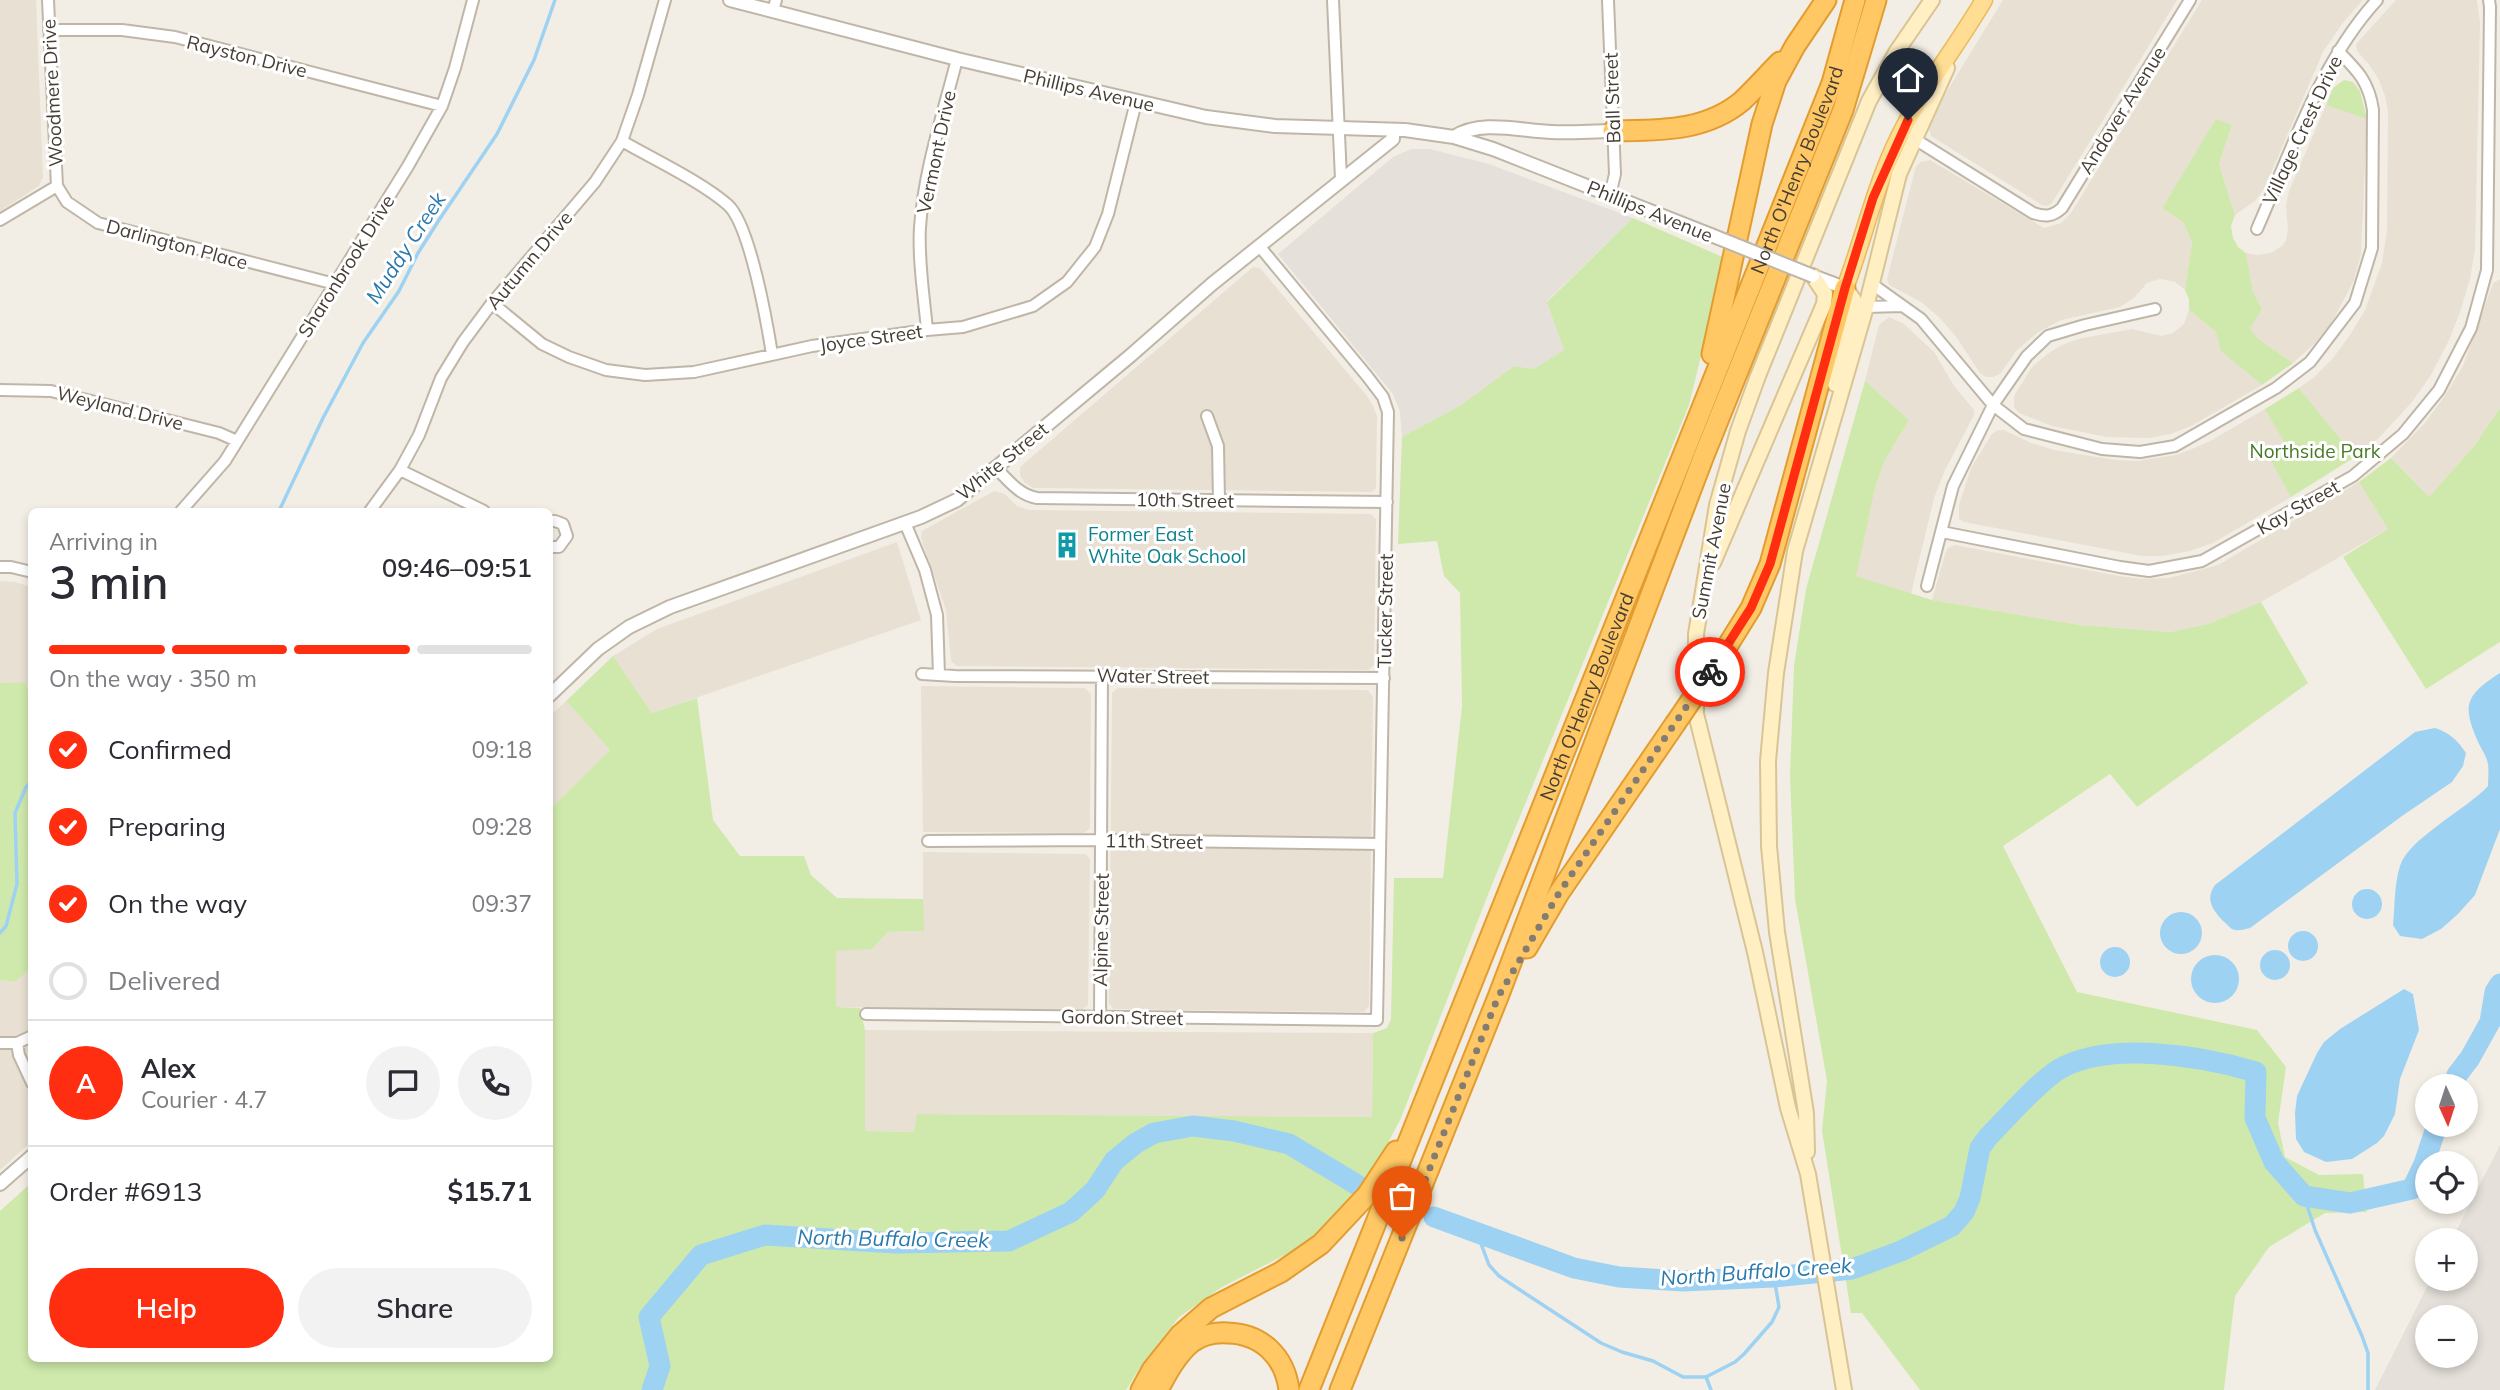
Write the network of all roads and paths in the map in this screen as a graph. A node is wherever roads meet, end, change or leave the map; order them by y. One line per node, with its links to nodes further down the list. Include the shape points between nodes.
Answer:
1 (48, 0): 16 (street, Woodmere Drive)
2 (473, 0): 22 (street, Sharonbrook Drive)
3 (665, 0): 28 (street, Autumn Drive)
4 (730, 0): 15 (street, Phillips Avenue)
5 (1333, 0): 23 (street)
6 (1608, 0): 25 (street, Ball Street)
7 (1826, 0): 18 (highway)
8 (1855, 0): 50 (highway, North O'Henry Boulevard, via 1832,83)
9 (1876, 0): 76 (highway, North O'Henry Boulevard, via 1843,110 1703,458)
10 (1931, 0): 67 (main road, Summit Avenue, via 1869,101 1758,376 1717,505)
11 (1984, 0): 17 (main road, Summit Avenue)
12 (2190, 0): 27 (street, Andover Avenue, via 2062,208 2049,216 2033,213)
13 (2377, 0): 19 (street, Village Crest Drive)
14 (2488, 0): 35 (street, Kay Street)
15 (775, 6): 20 (street, Phillips Avenue)
16 (49, 30): 22 (street, Rayston Drive, via 122,30 175,37); 30 (street, Woodmere Drive)
17 (1966, 30): 27 (main road, Summit Avenue); 40 (main road, Summit Avenue, via 1917,101 1898,139 1873,198)
18 (1795, 46): 25 (highway, via 1741,102 1720,115 1685,128); 50 (highway, via 1776,81 1762,124)
19 (2338, 51): 33 (street, Village Crest Drive); 48 (street, via 2360,73 2372,101 2372,248 2356,303 2310,362 2276,388 2175,446 2140,452 2102,449 2024,429)
20 (957, 59): 21 (street, Phillips Avenue); 45 (street, Vermont Drive, via 932,155 920,228)
21 (1136, 102): 23 (street, Phillips Avenue, via 1240,122); 45 (street, Joyce Street, via 1108,214 1095,247 1067,282 1033,306 963,327)
22 (442, 106): 38 (street, Sharonbrook Drive)
23 (1338, 129): 24 (street, Phillips Avenue); 29 (street)
24 (1394, 130): 26 (street, Phillips Avenue); 29 (street, White Street, via 1393,139)
25 (1613, 131): 26 (street, Phillips Avenue, via 1477,128); 31 (street, Ball Street, via 1615,174)
26 (1454, 137): 31 (street, Phillips Avenue)
27 (1913, 138): 39 (main road, Summit Avenue, via 1899,174)
28 (622, 141): 41 (street, Autumn Drive, via 595,182); 46 (street, via 730,206 752,259)
29 (1341, 179): 34 (street, White Street)
30 (57, 186): 32 (street); 38 (street, Darlington Place, via 67,202 99,223)
31 (1610, 195): 37 (street, Phillips Avenue, bridge)
32 (0, 220)
33 (2257, 229)
34 (1260, 247): 53 (street, White Street); 56 (street, Tucker Street, via 1383,397 1388,412)
35 (2487, 270): 36 (street); 62 (street, Kay Street, via 2471,328 2439,390 2403,434 2353,476 2202,561 2149,571)
36 (2500, 270)
37 (1813, 276): 40 (street, Phillips Avenue); 67 (main road, via 1825,294 1825,304 1717,553)
38 (335, 284): 51 (street, Sharonbrook Drive)
39 (1872, 285): 42 (street); 43 (main road, Summit Avenue)
40 (1845, 288): 52 (main road, via 1854,305 1827,417); 76 (highway, bridge, via 1770,564 1751,608 1559,893)
41 (492, 303): 46 (street, Joyce Street, via 542,344 607,370 645,375 694,372); 54 (street, Autumn Drive, via 441,378)
42 (1904, 306): 43 (street); 48 (street, via 1942,342)
43 (1867, 307): 52 (main road, Summit Avenue)
44 (2155, 309): 48 (street, via 2048,336 2027,356)
45 (927, 330): 46 (street, Joyce Street)
46 (772, 354)
47 (0, 390): 51 (street, Weyland Drive, via 51,391)
48 (1993, 405): 62 (street, via 1953,486)
49 (1207, 416): 55 (street, via 1219,446)
50 (1697, 417): 84 (highway, North O'Henry Boulevard)
51 (237, 441): 57 (street, Sharonbrook Drive)
52 (1827, 444): 86 (main road, Summit Avenue, via 1795,551 1768,761 1777,932 1806,1113)
53 (995, 467): 55 (street, 10th Street, via 1018,491 1037,498); 61 (street, White Street, via 957,500)
54 (400, 470): 58 (street, Autumn Drive); 59 (street)
55 (1219, 501): 56 (street, 10th Street)
56 (1387, 502): 71 (street, Tucker Street)
57 (184, 508)
58 (372, 508)
59 (478, 508)
60 (553, 522): 63 (street, via 563,524 567,536 559,547)
61 (905, 523): 69 (street, via 937,615); 72 (street, White Street, via 629,626)
62 (1942, 532): 66 (street)
63 (553, 547)
64 (0, 567): 65 (street)
65 (28, 571)
66 (1927, 586)
67 (1700, 604): 86 (main road, Summit Avenue, via 1696,715 1788,1108)
68 (922, 674): 69 (street, Water Street)
69 (939, 675): 70 (street, Water Street)
70 (1102, 675): 71 (street, Water Street); 73 (street, Alpine Street)
71 (1384, 678): 75 (street, Tucker Street)
72 (553, 692)
73 (1102, 840): 74 (street, 11th Street); 75 (street, 11th Street); 78 (street, Alpine Street)
74 (928, 841)
75 (1380, 844): 79 (street, Tucker Street)
76 (1498, 997): 92 (highway, North O'Henry Boulevard)
77 (866, 1014): 78 (street, Gordon Street)
78 (1100, 1017): 79 (street, Gordon Street)
79 (1377, 1020)
80 (28, 1038): 82 (street)
81 (0, 1043): 82 (street)
82 (17, 1043): 83 (street)
83 (28, 1074)
84 (1418, 1118): 88 (highway, via 1367,1195 1321,1244 1281,1272 1211,1308 1180,1335); 91 (highway, North O'Henry Boulevard)
85 (28, 1160): 87 (street)
86 (1808, 1174): 93 (main road, Summit Avenue)
87 (0, 1184)
88 (1142, 1390)
89 (1157, 1390): 90 (highway, via 1180,1353 1195,1340 1217,1332 1265,1343 1279,1359)
90 (1289, 1390)
91 (1309, 1390)
92 (1340, 1390)
93 (1844, 1390)

